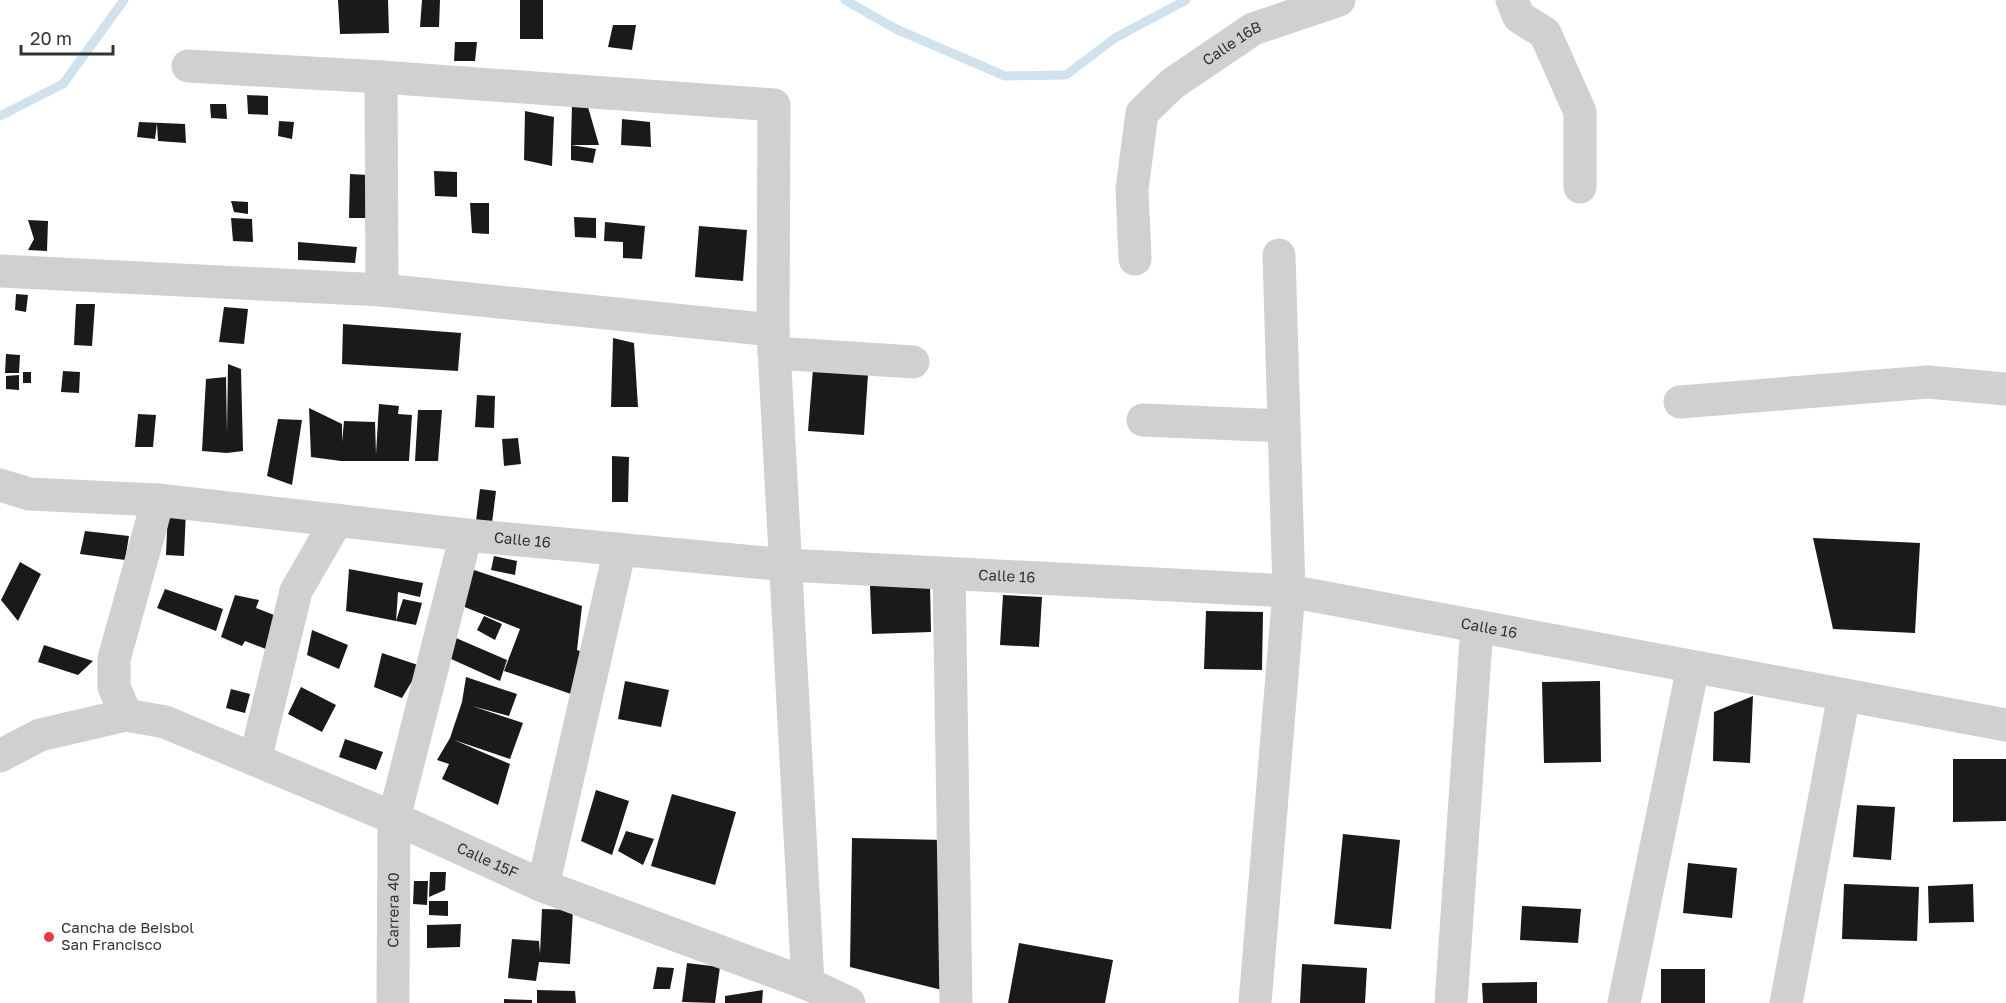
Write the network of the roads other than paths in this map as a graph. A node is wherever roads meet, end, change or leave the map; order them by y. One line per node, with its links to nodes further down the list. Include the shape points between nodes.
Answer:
1 (1339, 0): 7 (street, Calle 16B, via 1254,29 1172,84 1142,113 1132,189)
2 (1512, 0): 5 (street, via 1519,16 1545,33 1580,112)
3 (188, 66): 4 (street)
4 (381, 77): 9 (street); 10 (street, via 774,105)
5 (1580, 187)
6 (1279, 255): 15 (street)
7 (1135, 259)
8 (0, 271): 9 (street)
9 (382, 290): 10 (street)
10 (774, 341): 11 (street); 21 (street)
11 (913, 362)
12 (2006, 389): 13 (street, via 1928,382)
13 (1680, 402)
14 (1143, 420): 15 (street)
15 (1282, 426): 23 (street)
16 (0, 485): 17 (street, Calle 16, via 29,494)
17 (158, 500): 18 (street, Calle 16); 27 (street, via 114,659 114,687)
18 (337, 520): 19 (street, Calle 16); 30 (street, via 296,591)
19 (466, 535): 20 (street, Calle 16); 31 (street, Carrera 40)
20 (620, 549): 21 (street, Calle 16); 32 (street)
21 (787, 565): 22 (street, Calle 16); 33 (street)
22 (949, 574): 23 (street, Calle 16); 36 (street)
23 (1289, 591): 24 (street, Calle 16); 37 (street)
24 (1477, 626): 25 (street, Calle 16); 38 (street)
25 (1693, 667): 26 (street, Calle 16); 39 (street)
26 (1844, 695): 28 (street, Calle 16); 40 (street)
27 (126, 715): 29 (street, via 40,735); 30 (street, Calle 15F, via 165,722)
28 (2006, 725)
29 (0, 756)
30 (255, 760): 31 (street, Calle 15F)
31 (394, 818): 32 (street, Calle 15F); 34 (street, Carrera 40)
32 (543, 886): 33 (street, Calle 15F)
33 (808, 984): 35 (street, Calle 15F)
34 (393, 1003)
35 (849, 1003)
36 (956, 1003)
37 (1255, 1003)
38 (1450, 1003)
39 (1624, 1003)
40 (1786, 1003)

